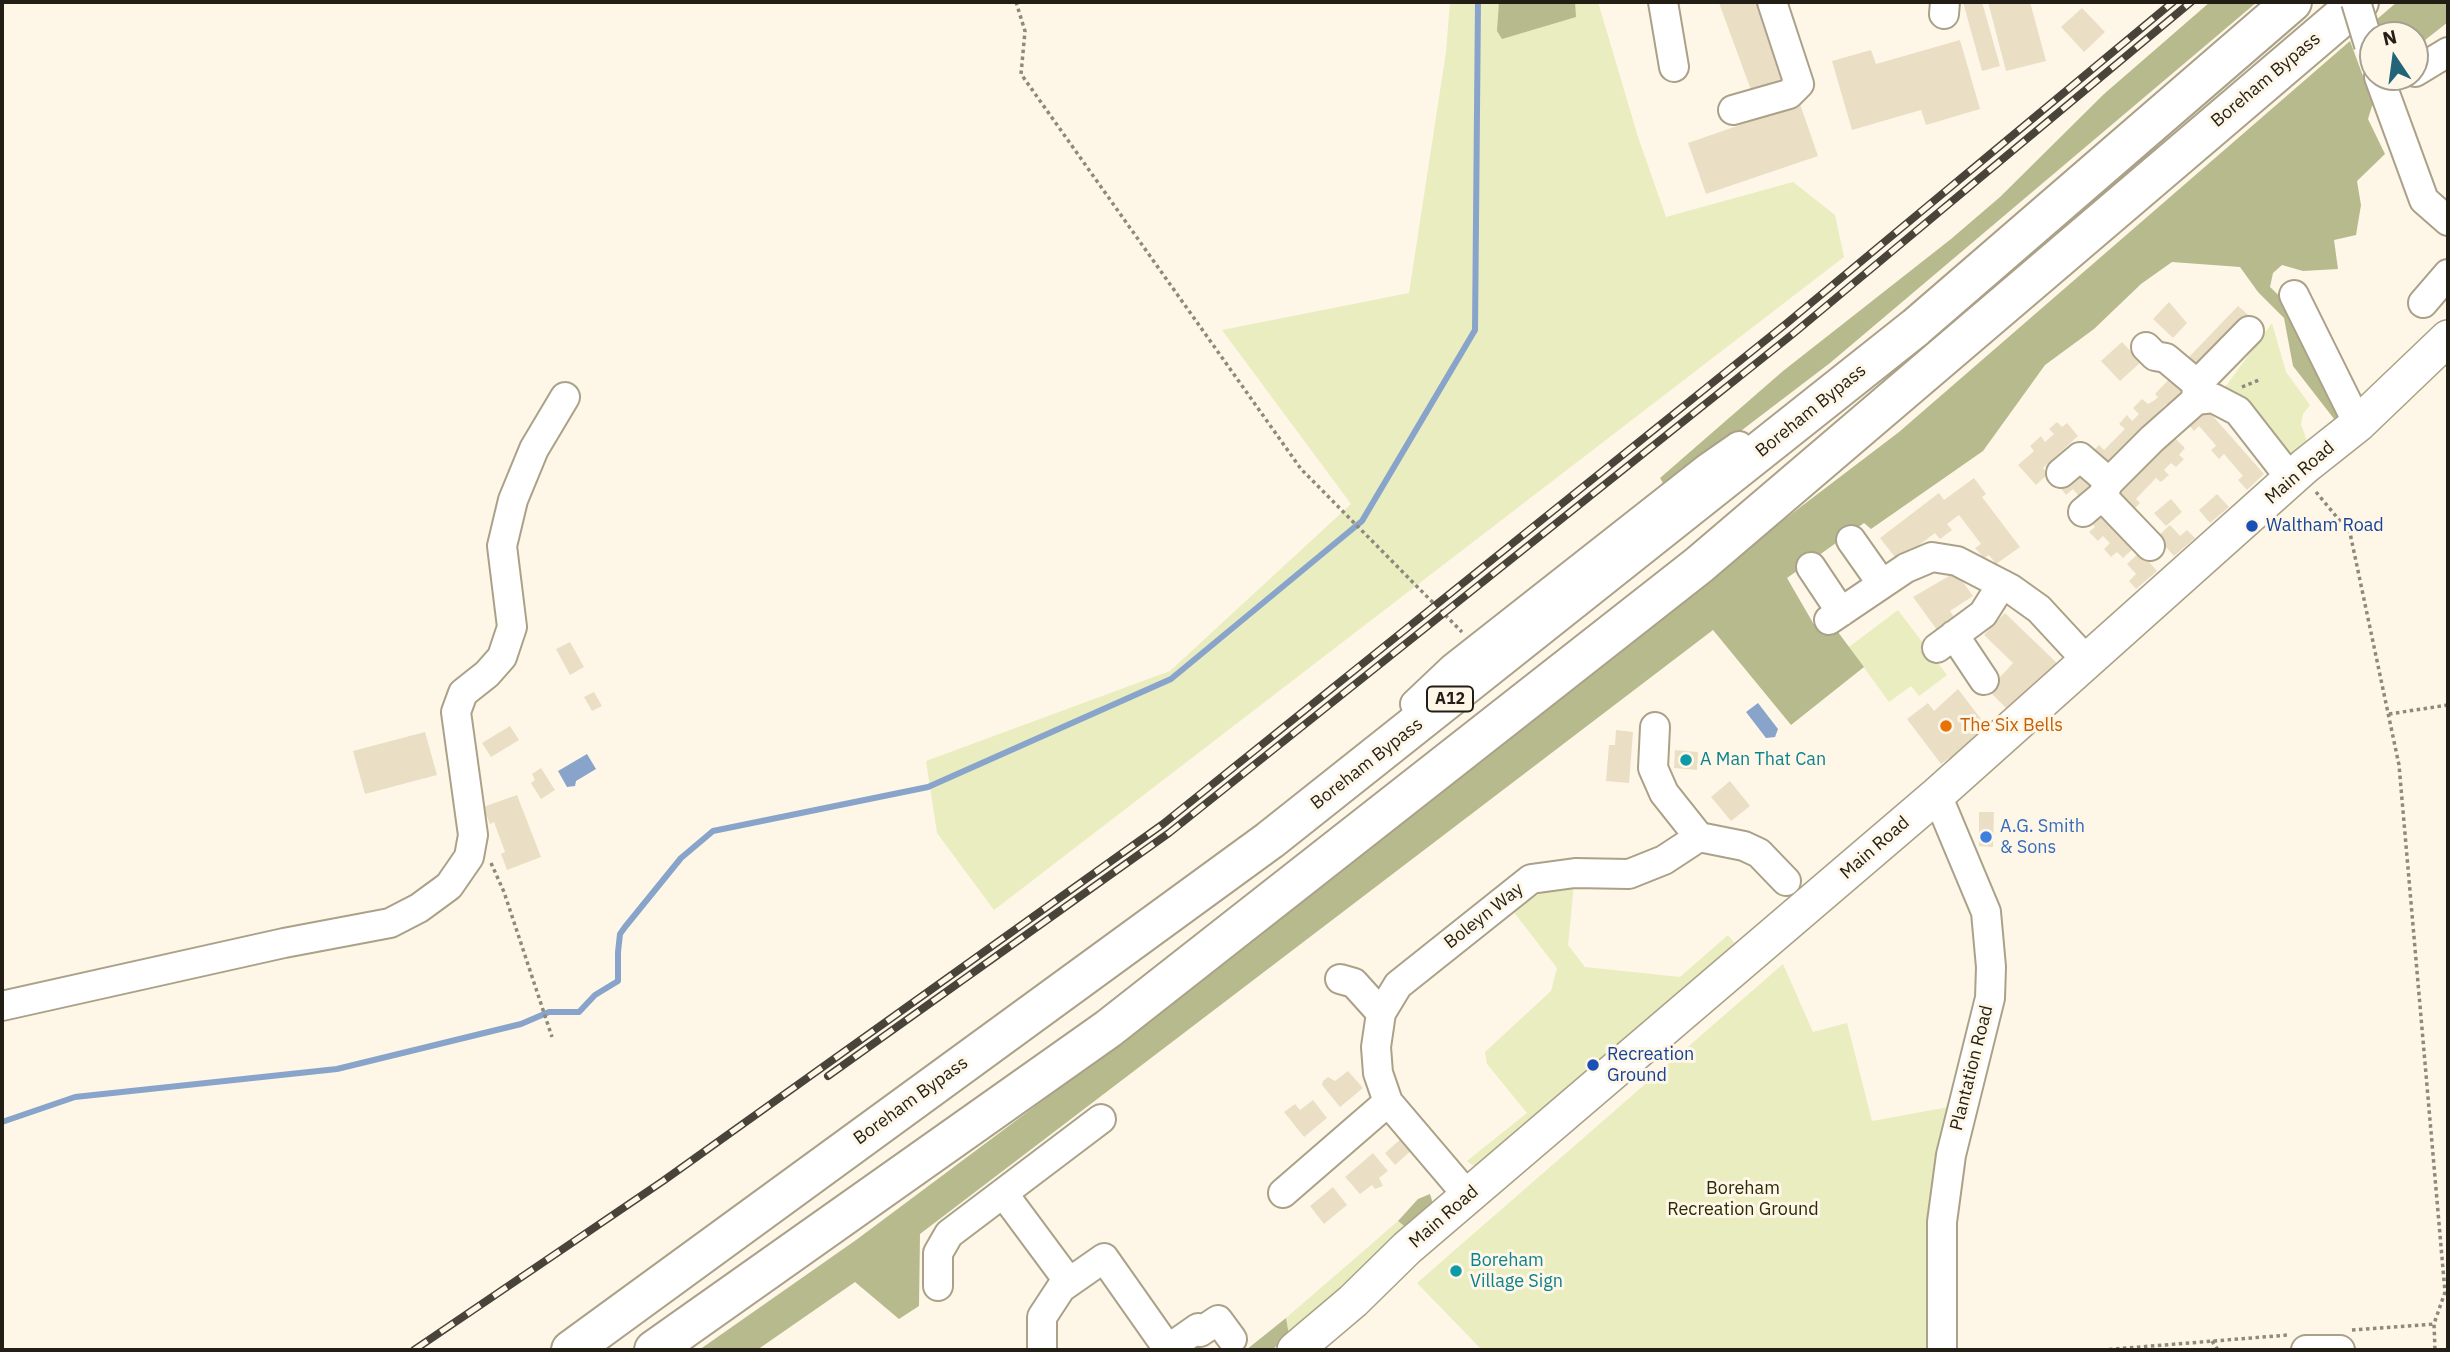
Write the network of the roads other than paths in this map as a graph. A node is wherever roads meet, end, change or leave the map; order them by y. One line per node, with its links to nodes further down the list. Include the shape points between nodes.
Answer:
1 (1663, 2): 8 (street)
2 (1772, 2): 10 (street, via 1799,84 1789,94)
3 (2292, 2): 15 (highway, Boreham Bypass / A12)
4 (2357, 2): 5 (street, bridge); 51 (highway, Boreham Bypass / A12, via 1689,574 1108,1029)
5 (2362, 21)
6 (2448, 52): 7 (street)
7 (2429, 64)
8 (1674, 67)
9 (2393, 91): 11 (street, via 2424,200)
10 (1733, 110)
11 (2448, 221)
12 (2448, 274): 14 (street)
13 (2294, 295): 21 (street)
14 (2423, 303)
15 (1916, 327): 35 (highway, Boreham Bypass / A12); 35 (street, via 1706,469 1453,668)
16 (2249, 331): 19 (street)
17 (2448, 338): 21 (main road, Main Road)
18 (2146, 347): 19 (street, via 2155,356 2166,358)
19 (2196, 392): 22 (street, via 2238,411); 24 (street)
20 (565, 397): 38 (street, via 534,449 513,500 502,546 512,627 502,657 463,693 456,712 473,835 469,857 449,886 390,923 73,993)
21 (2358, 424): 22 (main road, Main Road)
22 (2298, 472): 30 (main road, Main Road)
23 (2061, 473): 24 (street, via 2080,457)
24 (2098, 497): 26 (street)
25 (1851, 540): 28 (street)
26 (2150, 546)
27 (1811, 567): 28 (street, via 1835,616)
28 (1882, 584): 29 (street, via 1932,557 1957,561)
29 (2002, 584): 30 (street, via 2039,609); 31 (street, via 1983,614 1945,642)
30 (2088, 662): 33 (main road, Main Road)
31 (1984, 680)
32 (1655, 727): 34 (street, via 1653,768 1664,793)
33 (1937, 795): 44 (main road, Main Road); 54 (street, Plantation Road, via 1986,912 1991,967 1990,998 1951,1155 1942,1222)
34 (1699, 837): 36 (street, via 1759,853); 39 (street, Boleyn Way, via 1664,860 1629,874 1575,873 1531,879 1398,985)
35 (1270, 840): 50 (highway, Boreham Bypass / A12)
36 (1786, 881)
37 (1340, 978): 39 (street, via 1354,983)
38 (7, 1002)
39 (1381, 1013): 40 (street, Boleyn Way, via 1378,1073)
40 (1388, 1102): 43 (street); 44 (street, Boleyn Way)
41 (1101, 1118): 42 (street)
42 (1003, 1193): 45 (street); 46 (street, via 949,1234 938,1253)
43 (1283, 1193)
44 (1468, 1196): 53 (main road, Main Road)
45 (1069, 1282): 47 (street, via 1104,1258 1168,1349 1218,1320); 52 (street, via 1042,1317)
46 (938, 1286)
47 (1232, 1339)
48 (2345, 1340): 49 (street)
49 (2300, 1343)
50 (571, 1350)
51 (654, 1350)
52 (1042, 1350)
53 (1295, 1350)
54 (1942, 1350)

